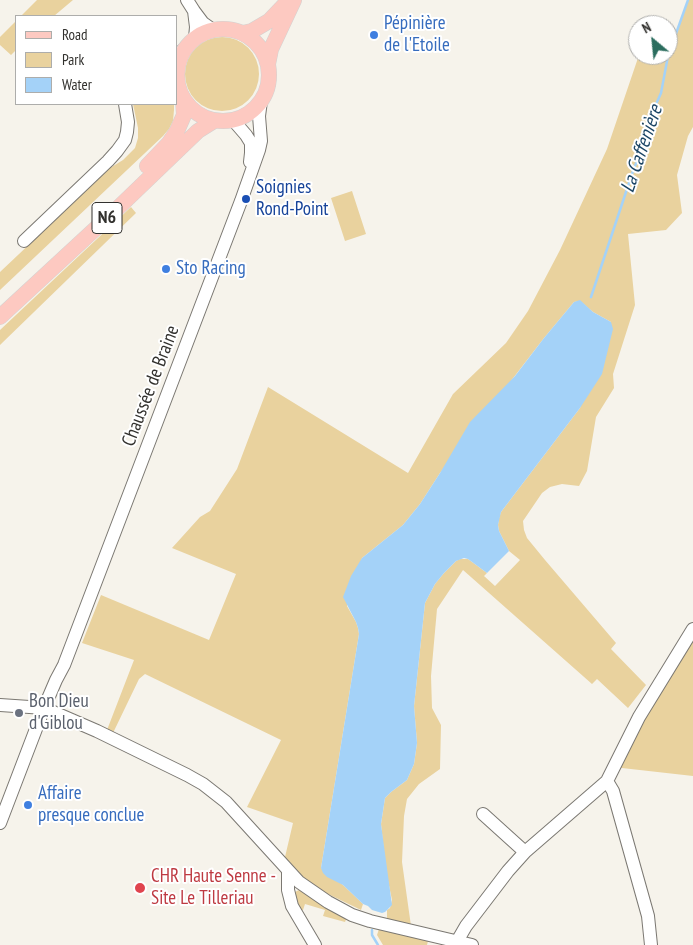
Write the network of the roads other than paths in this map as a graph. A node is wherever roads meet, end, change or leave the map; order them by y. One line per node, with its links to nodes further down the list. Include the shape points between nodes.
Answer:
1 (289, 0): 5 (main road, via 269,21)
2 (294, 0): 8 (main road, via 270,49)
3 (191, 6): 4 (street, via 203,23); 6 (street)
4 (213, 30): 5 (main road, N6); 6 (main road, N6)
5 (243, 33): 8 (main road, via 256,43)
6 (195, 38): 7 (main road, N6)
7 (180, 53)
8 (268, 64): 10 (main road, via 268,85)
9 (179, 90): 13 (main road, via 188,106); 15 (main road, N6, via 184,115 177,132 161,152)
10 (261, 101): 12 (main road, via 248,114); 18 (street, Chaussée de Braine, via 261,141 241,201 68,656)
11 (125, 105): 14 (street, via 128,132 117,150)
12 (232, 120): 13 (main road); 18 (street, Chaussée de Braine, via 251,143 249,165 59,662)
13 (214, 121): 16 (main road, N6, via 198,130)
14 (24, 242)
15 (0, 304)
16 (0, 318)
17 (693, 629): 21 (street, via 639,717)
18 (56, 680): 20 (street, Chaussée de Braine)
19 (0, 705): 20 (street)
20 (44, 708): 23 (street, Chaussée de Braine); 25 (street, via 203,784 226,802)
21 (607, 781): 24 (street); 29 (street, via 613,791 648,916)
22 (483, 814): 24 (street)
23 (0, 823)
24 (525, 852): 26 (street)
25 (288, 870): 26 (street, via 312,892 352,915); 27 (street, via 292,906)
26 (456, 943): 28 (street)
27 (315, 945)
28 (472, 945)
29 (651, 945)

